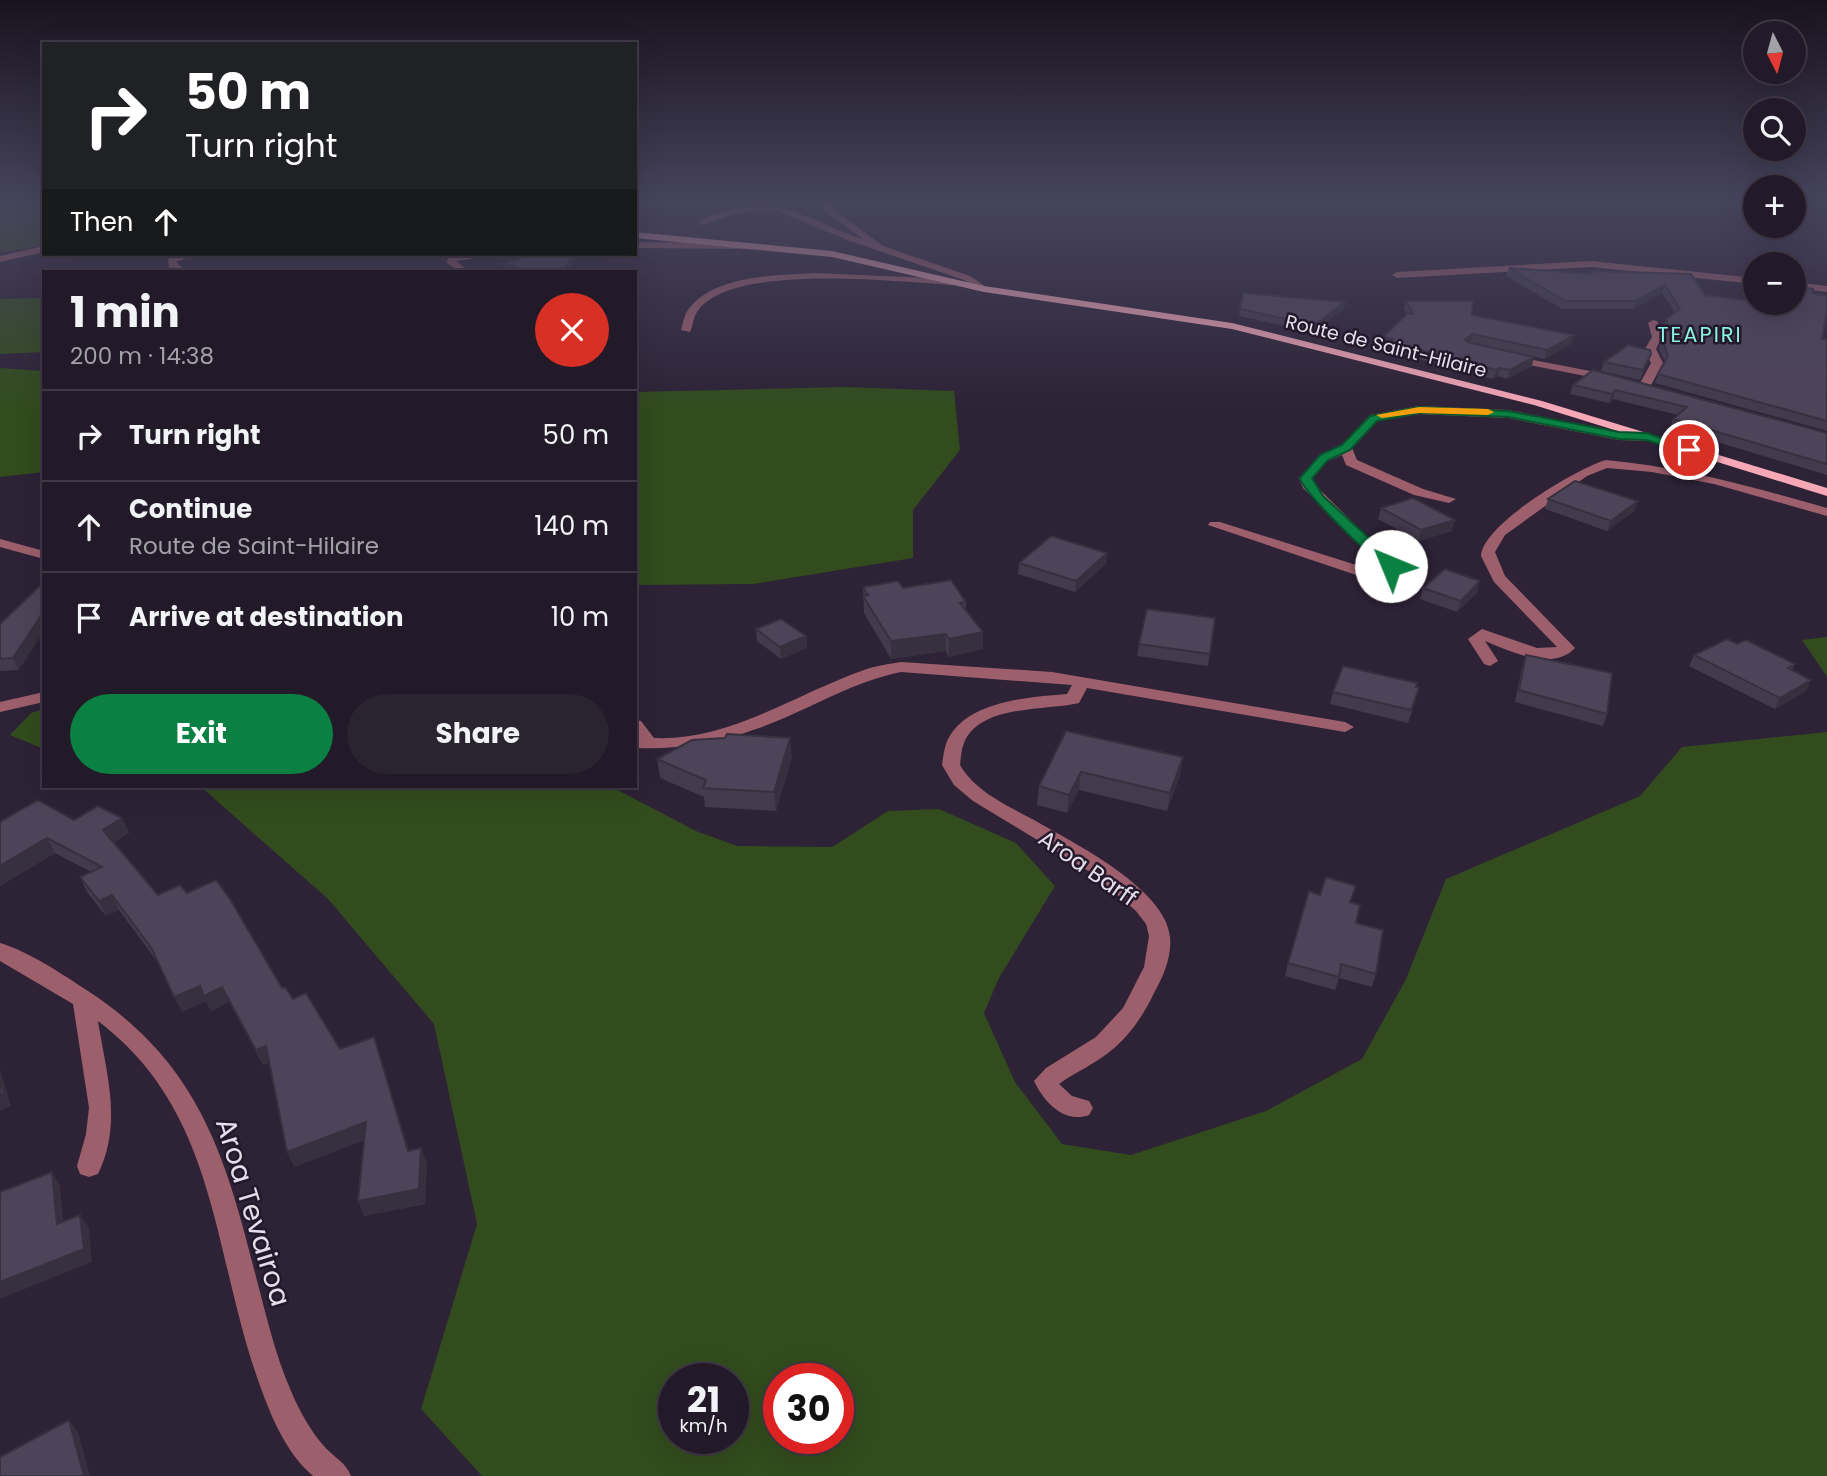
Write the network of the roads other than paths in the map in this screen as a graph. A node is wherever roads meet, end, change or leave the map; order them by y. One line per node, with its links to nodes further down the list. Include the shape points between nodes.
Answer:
1 (907, 271): 7 (main road, Route de Saint-Hilaire)
2 (946, 271): 9 (street)
3 (1460, 271): 5 (street)
4 (1657, 271): 6 (street)
5 (1397, 275)
6 (1743, 280)
7 (953, 282): 9 (main road, Route de Saint-Hilaire); 12 (street, via 771,276 700,303)
8 (1806, 286): 10 (street)
9 (984, 289): 14 (main road, Route de Saint-Hilaire, via 1165,313 1257,331 1538,403)
10 (1827, 289)
11 (1653, 323): 13 (street, via 1658,341 1650,349 1657,363 1638,385)
12 (687, 330)
13 (1500, 356)
14 (1647, 437): 15 (street, via 1619,436 1508,414 1419,410 1374,418); 16 (main road, Route de Saint-Hilaire)
15 (1346, 448): 17 (street, via 1352,461 1363,467 1419,492); 19 (street, via 1324,458 1306,478 1308,485 1391,566 1397,574 1392,579)
16 (1827, 492)
17 (1450, 499)
18 (1827, 512): 22 (street, via 1681,472 1624,464 1592,467 1500,532 1490,543 1488,554 1503,581 1567,648 1546,655 1482,634 1476,639)
19 (1215, 525)
20 (0, 543): 21 (street)
21 (42, 554)
22 (1490, 661)
23 (1082, 682): 26 (street); 27 (street, via 901,667 870,673 751,725 709,737); 30 (street, Aroa Barff, via 1073,699 1026,703 975,723 957,739 951,765 960,781 979,797 1120,885 1143,904 1157,924 1162,947 1137,1003 1112,1037 1046,1081 1052,1096)
24 (42, 697): 25 (street)
25 (0, 707)
26 (1345, 727)
27 (642, 743)
28 (0, 951): 29 (street, Aroa Tevairoa)
29 (84, 999): 31 (street, via 85,1028 99,1090 100,1124); 32 (street, Aroa Tevairoa, via 110,1015 147,1049 203,1139 264,1354 298,1439 323,1469)
30 (1081, 1108)
31 (89, 1166)
32 (336, 1476)

